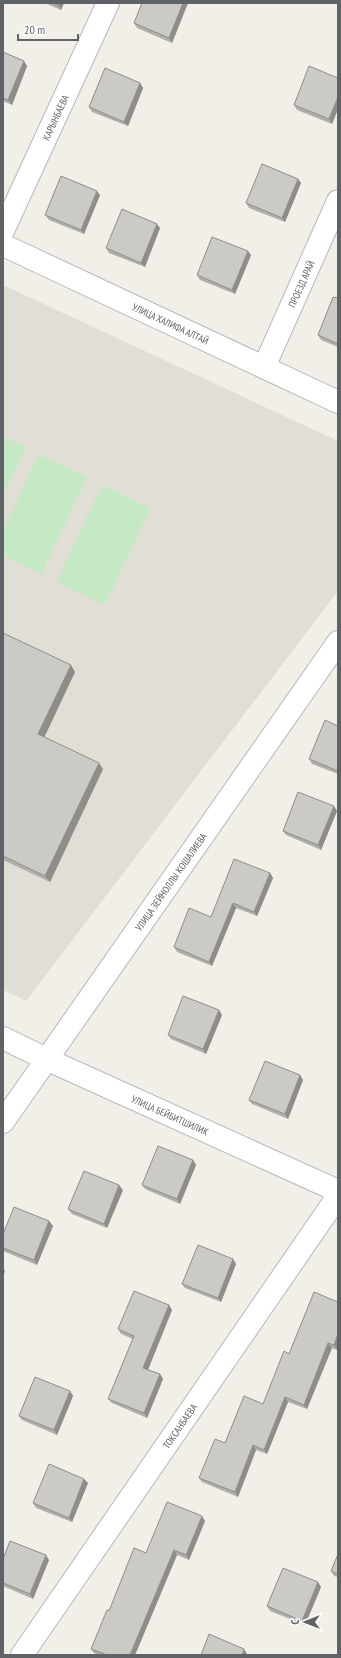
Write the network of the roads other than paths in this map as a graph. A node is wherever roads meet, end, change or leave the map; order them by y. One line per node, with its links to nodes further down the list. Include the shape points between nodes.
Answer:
1 (108, 3): 3 (street, КАРЫНБАЕВА)
2 (338, 201): 5 (street, ПРОЕЗД АРАЙ)
3 (3, 231)
4 (3, 245): 5 (street, УЛИЦА ХАЛИФА АЛТАЙ)
5 (264, 368): 6 (street, УЛИЦА ХАЛИФА АЛТАЙ)
6 (338, 402)
7 (338, 642): 9 (street, УЛИЦА ЗЕЙНОЛЛЫ КОШАЛИЕВА)
8 (3, 1038): 9 (street, УЛИЦА БЕЙБИТШИЛИК)
9 (46, 1059): 10 (street, УЛИЦА ЗЕЙНОЛЛЫ КОШАЛИЕВА); 11 (street, УЛИЦА БЕЙБИТШИЛИК)
10 (3, 1122)
11 (338, 1191)
12 (338, 1196): 13 (street, ТОКСАНБАЕВА)
13 (22, 1655)

